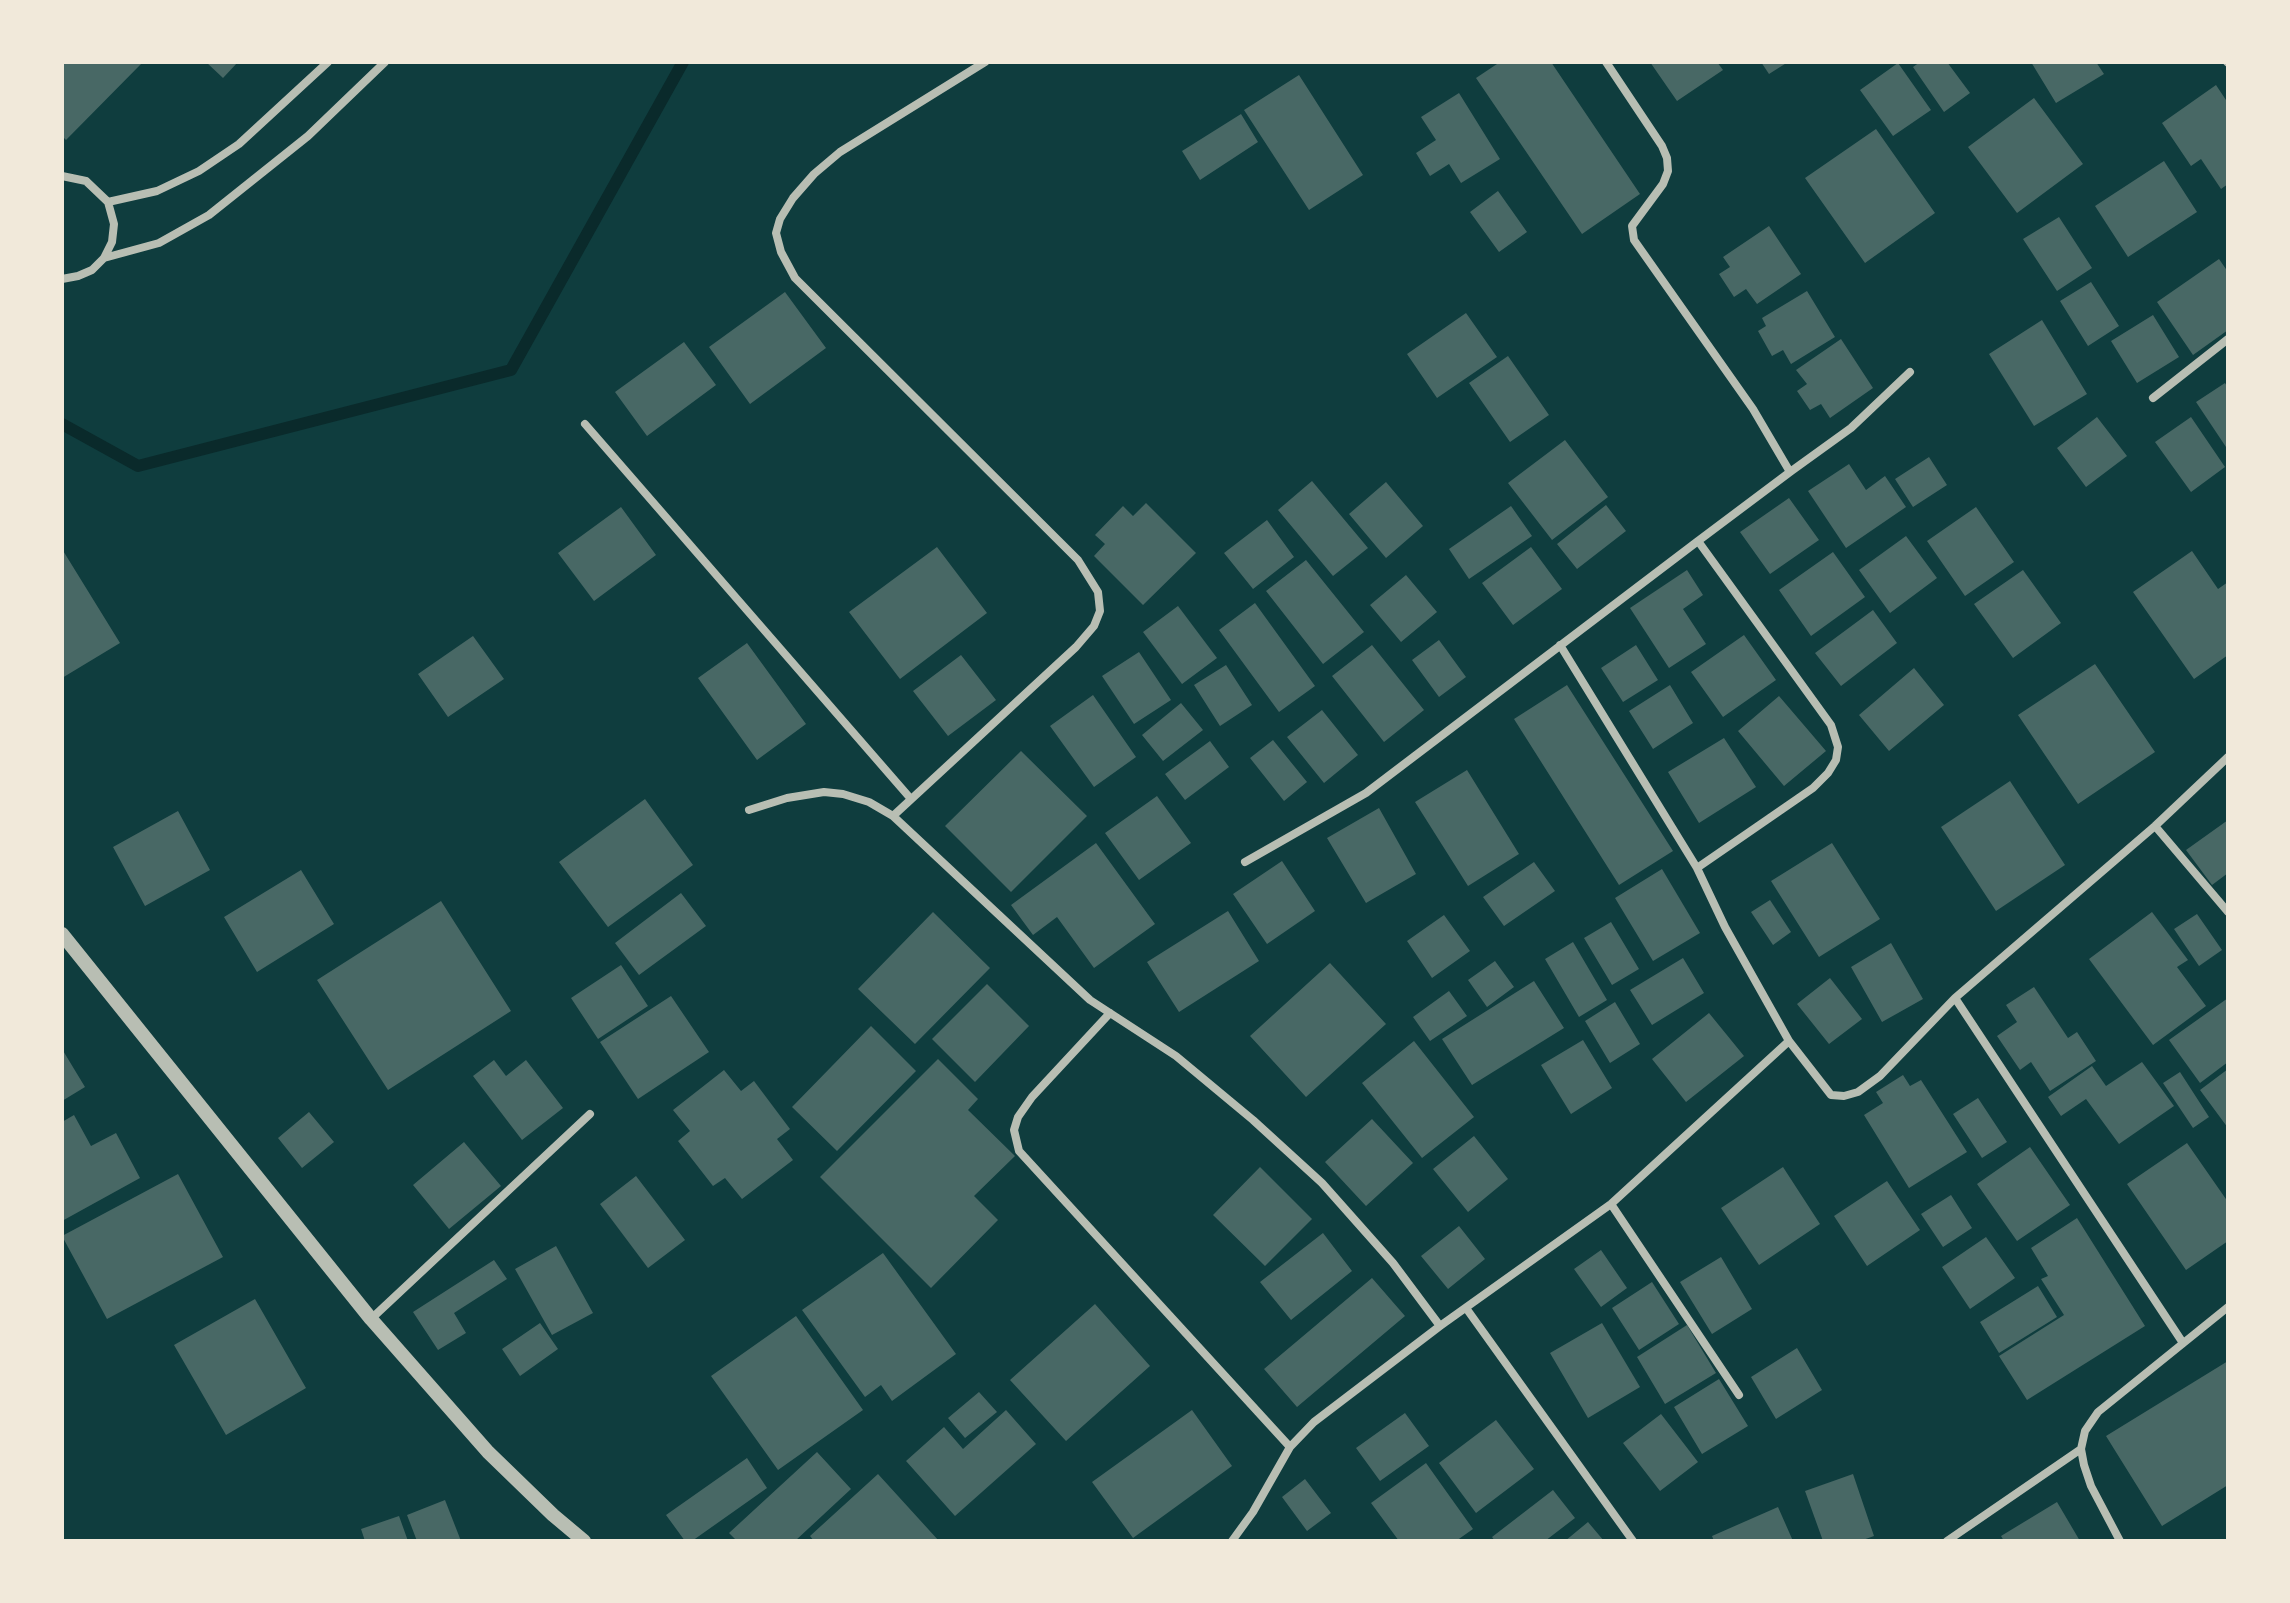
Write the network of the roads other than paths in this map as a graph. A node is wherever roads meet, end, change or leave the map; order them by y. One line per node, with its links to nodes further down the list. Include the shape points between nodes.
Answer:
1 (328, 62): 6 (street, via 239,144 199,171 157,191)
2 (385, 62): 7 (street, via 308,136 209,215 159,243)
3 (985, 62): 17 (street, via 840,152 793,198 776,233 795,278 1078,560 1098,592 1100,611 1094,626 1076,647)
4 (1606, 62): 13 (street, via 1667,158 1663,184 1632,226 1634,240 1753,409)
5 (62, 176): 6 (street, via 86,181)
6 (108, 202): 7 (street, via 114,224)
7 (104, 258): 8 (street, via 92,270)
8 (62, 279)
9 (2228, 339): 11 (street)
10 (1910, 372): 13 (street, via 1851,428)
11 (2153, 398)
12 (585, 424): 17 (street)
13 (1790, 472): 14 (street)
14 (1698, 541): 15 (street); 22 (street, via 1831,725 1838,747 1836,760 1813,788)
15 (1560, 645): 21 (street, via 1366,793); 22 (street)
16 (2228, 757): 20 (street)
17 (911, 799): 19 (street)
18 (749, 810): 19 (street, via 824,792 869,802)
19 (893, 816): 26 (street)
20 (2155, 826): 23 (street); 25 (street)
21 (1245, 862)
22 (1697, 868): 27 (street)
23 (2228, 912)
24 (62, 934): 32 (street)
25 (1955, 998): 27 (street, via 1880,1076 1850,1095 1831,1095); 34 (street)
26 (1110, 1013): 33 (street, via 1176,1056 1322,1183); 36 (street, via 1018,1117 1014,1130 1019,1151)
27 (1789, 1041): 29 (street)
28 (590, 1114): 32 (street)
29 (1611, 1204): 31 (street); 35 (street)
30 (2228, 1307): 34 (street)
31 (1466, 1308): 33 (street); 40 (street)
32 (371, 1319): 38 (street, via 488,1452)
33 (1440, 1326): 36 (street, via 1314,1422)
34 (2183, 1343): 37 (street, via 2098,1412)
35 (1739, 1395)
36 (1290, 1447): 39 (street)
37 (2081, 1449): 41 (street); 42 (street, via 2091,1486)
38 (584, 1541)
39 (1232, 1541)
40 (1633, 1541)
41 (1947, 1541)
42 (2120, 1541)

